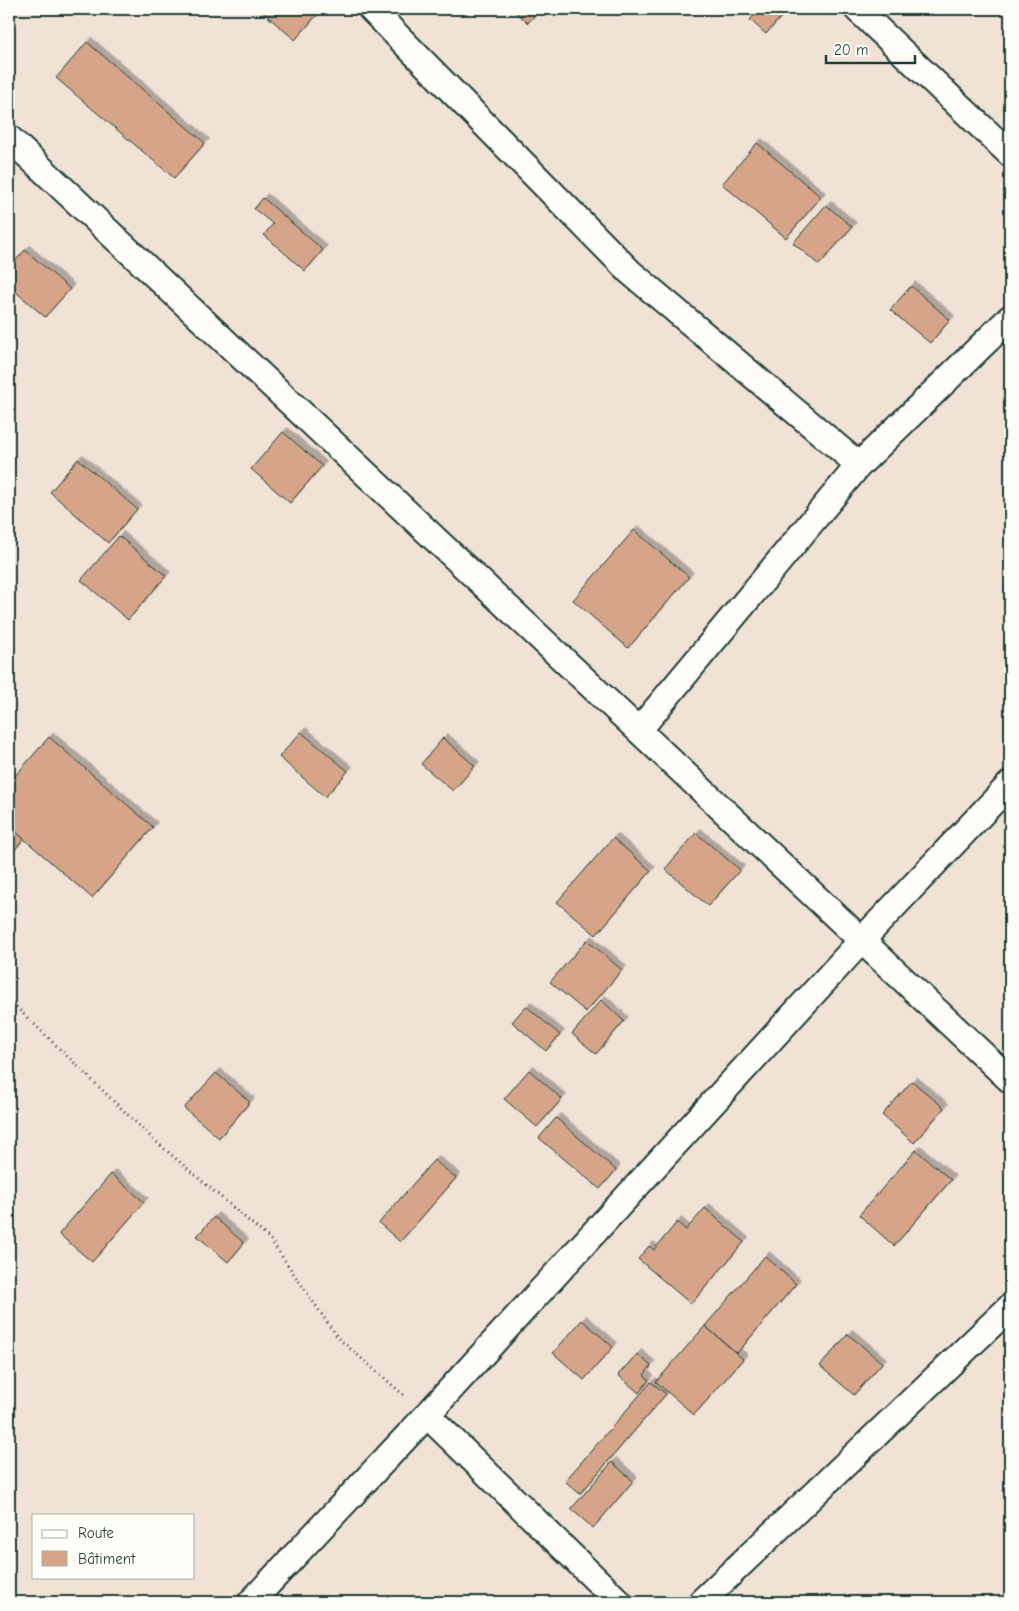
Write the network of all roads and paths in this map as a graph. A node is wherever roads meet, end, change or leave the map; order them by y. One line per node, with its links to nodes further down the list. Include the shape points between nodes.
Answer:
1 (371, 9): 6 (street, via 630,272)
2 (857, 9): 4 (street)
3 (9, 138): 7 (street)
4 (1010, 154)
5 (1010, 318): 6 (street)
6 (859, 465): 7 (street)
7 (639, 730): 9 (street)
8 (1010, 784): 9 (street)
9 (862, 940): 11 (street); 13 (street)
10 (9, 1000): 13 (path, via 154,1140 270,1239 338,1338)
11 (1010, 1080)
12 (1010, 1307): 16 (street)
13 (427, 1415): 14 (street); 15 (street)
14 (251, 1602)
15 (619, 1602)
16 (701, 1602)

